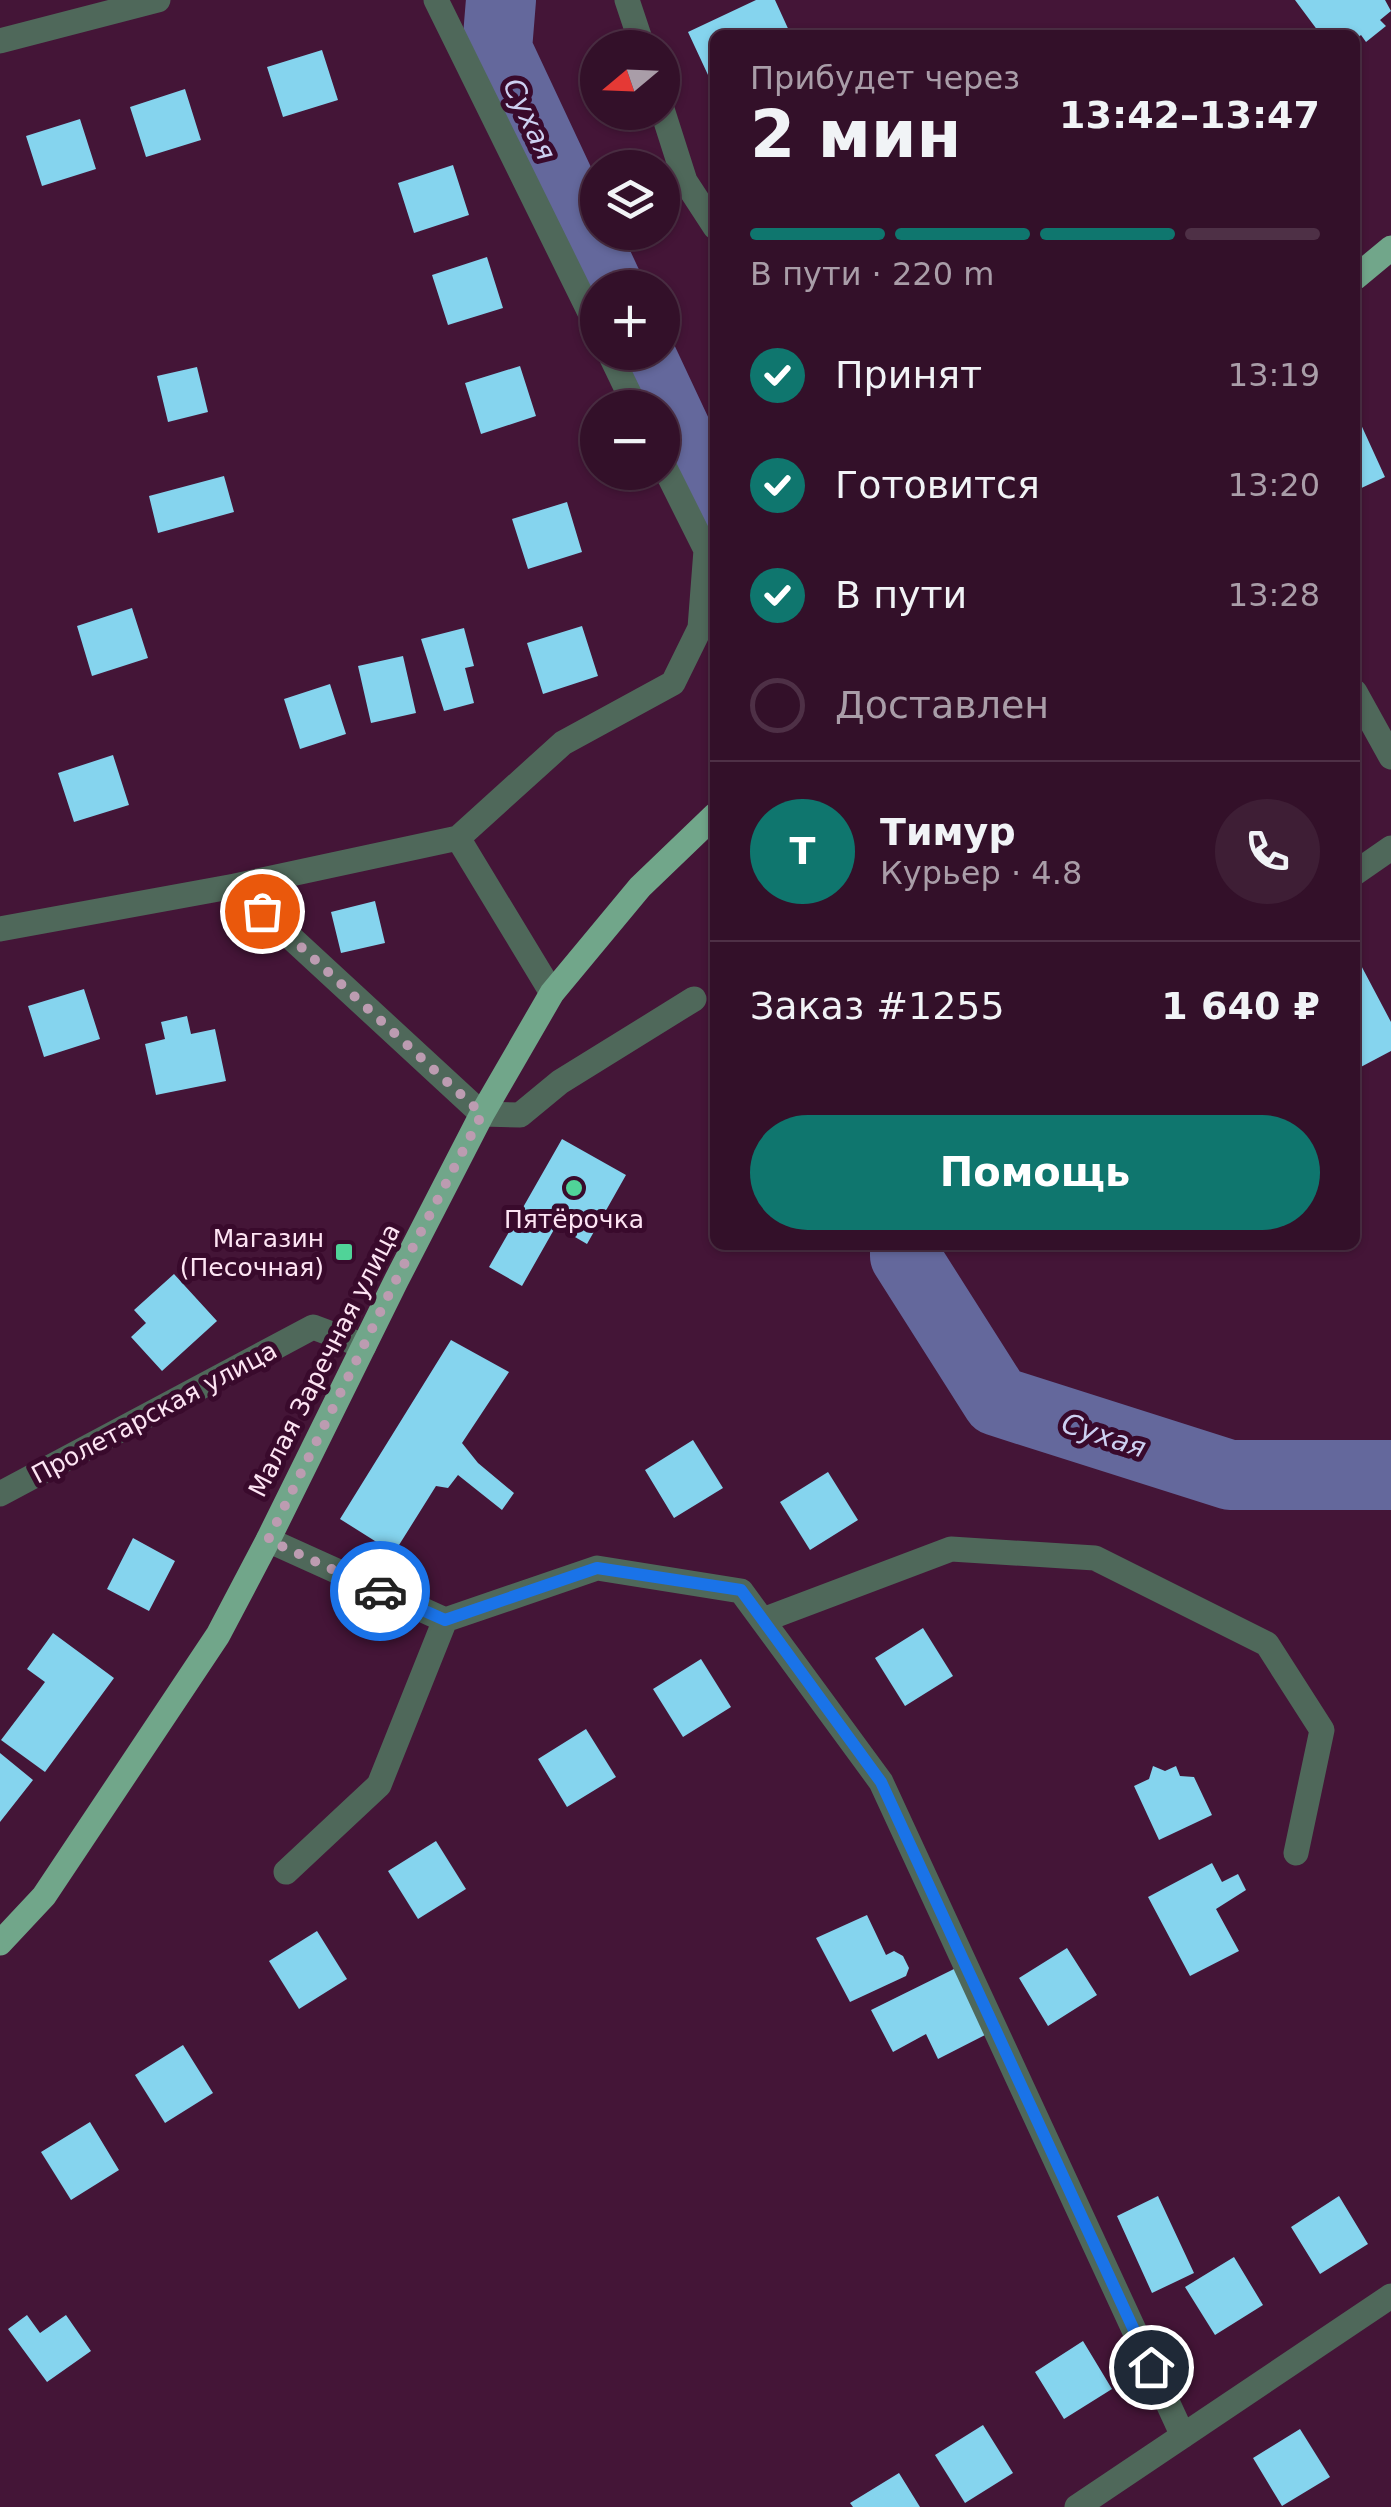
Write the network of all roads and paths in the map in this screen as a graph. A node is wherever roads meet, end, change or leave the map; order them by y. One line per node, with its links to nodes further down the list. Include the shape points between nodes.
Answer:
1 (158, 0): 5 (street)
2 (436, 0): 10 (street)
3 (628, 0): 4 (street)
4 (637, 30)
5 (0, 41)
6 (669, 130): 7 (street, via 686,181)
7 (710, 219)
8 (1391, 248): 9 (main road)
9 (1360, 274)
10 (580, 292)
11 (676, 490): 15 (street, via 706,550 700,628 673,683 563,743)
12 (1360, 701): 13 (street)
13 (1391, 757)
14 (710, 820): 20 (main road, Малая Заречная улица, via 640,888)
15 (458, 838): 18 (street); 20 (street)
16 (1391, 848): 17 (street)
17 (1360, 869)
18 (235, 886): 19 (street); 22 (street)
19 (0, 928)
20 (552, 993): 22 (main road, Малая Заречная улица)
21 (694, 999): 22 (street, via 560,1082 520,1116)
22 (482, 1114): 23 (main road, Малая Заречная улица)
23 (364, 1346): 24 (street, Пролетарская улица, via 313,1327); 25 (main road, Малая Заречная улица)
24 (0, 1494)
25 (268, 1540): 26 (street); 30 (main road, Малая Заречная улица, via 218,1635 44,1896)
26 (445, 1620): 27 (street, via 597,1568 741,1590); 29 (street, via 380,1786)
27 (763, 1620): 28 (street, via 951,1549 1095,1558 1267,1644 1322,1730); 32 (street, via 881,1782)
28 (1296, 1853)
29 (286, 1872)
30 (0, 1943)
31 (1391, 2296): 32 (street)
32 (1183, 2436): 33 (street)
33 (1077, 2507)

